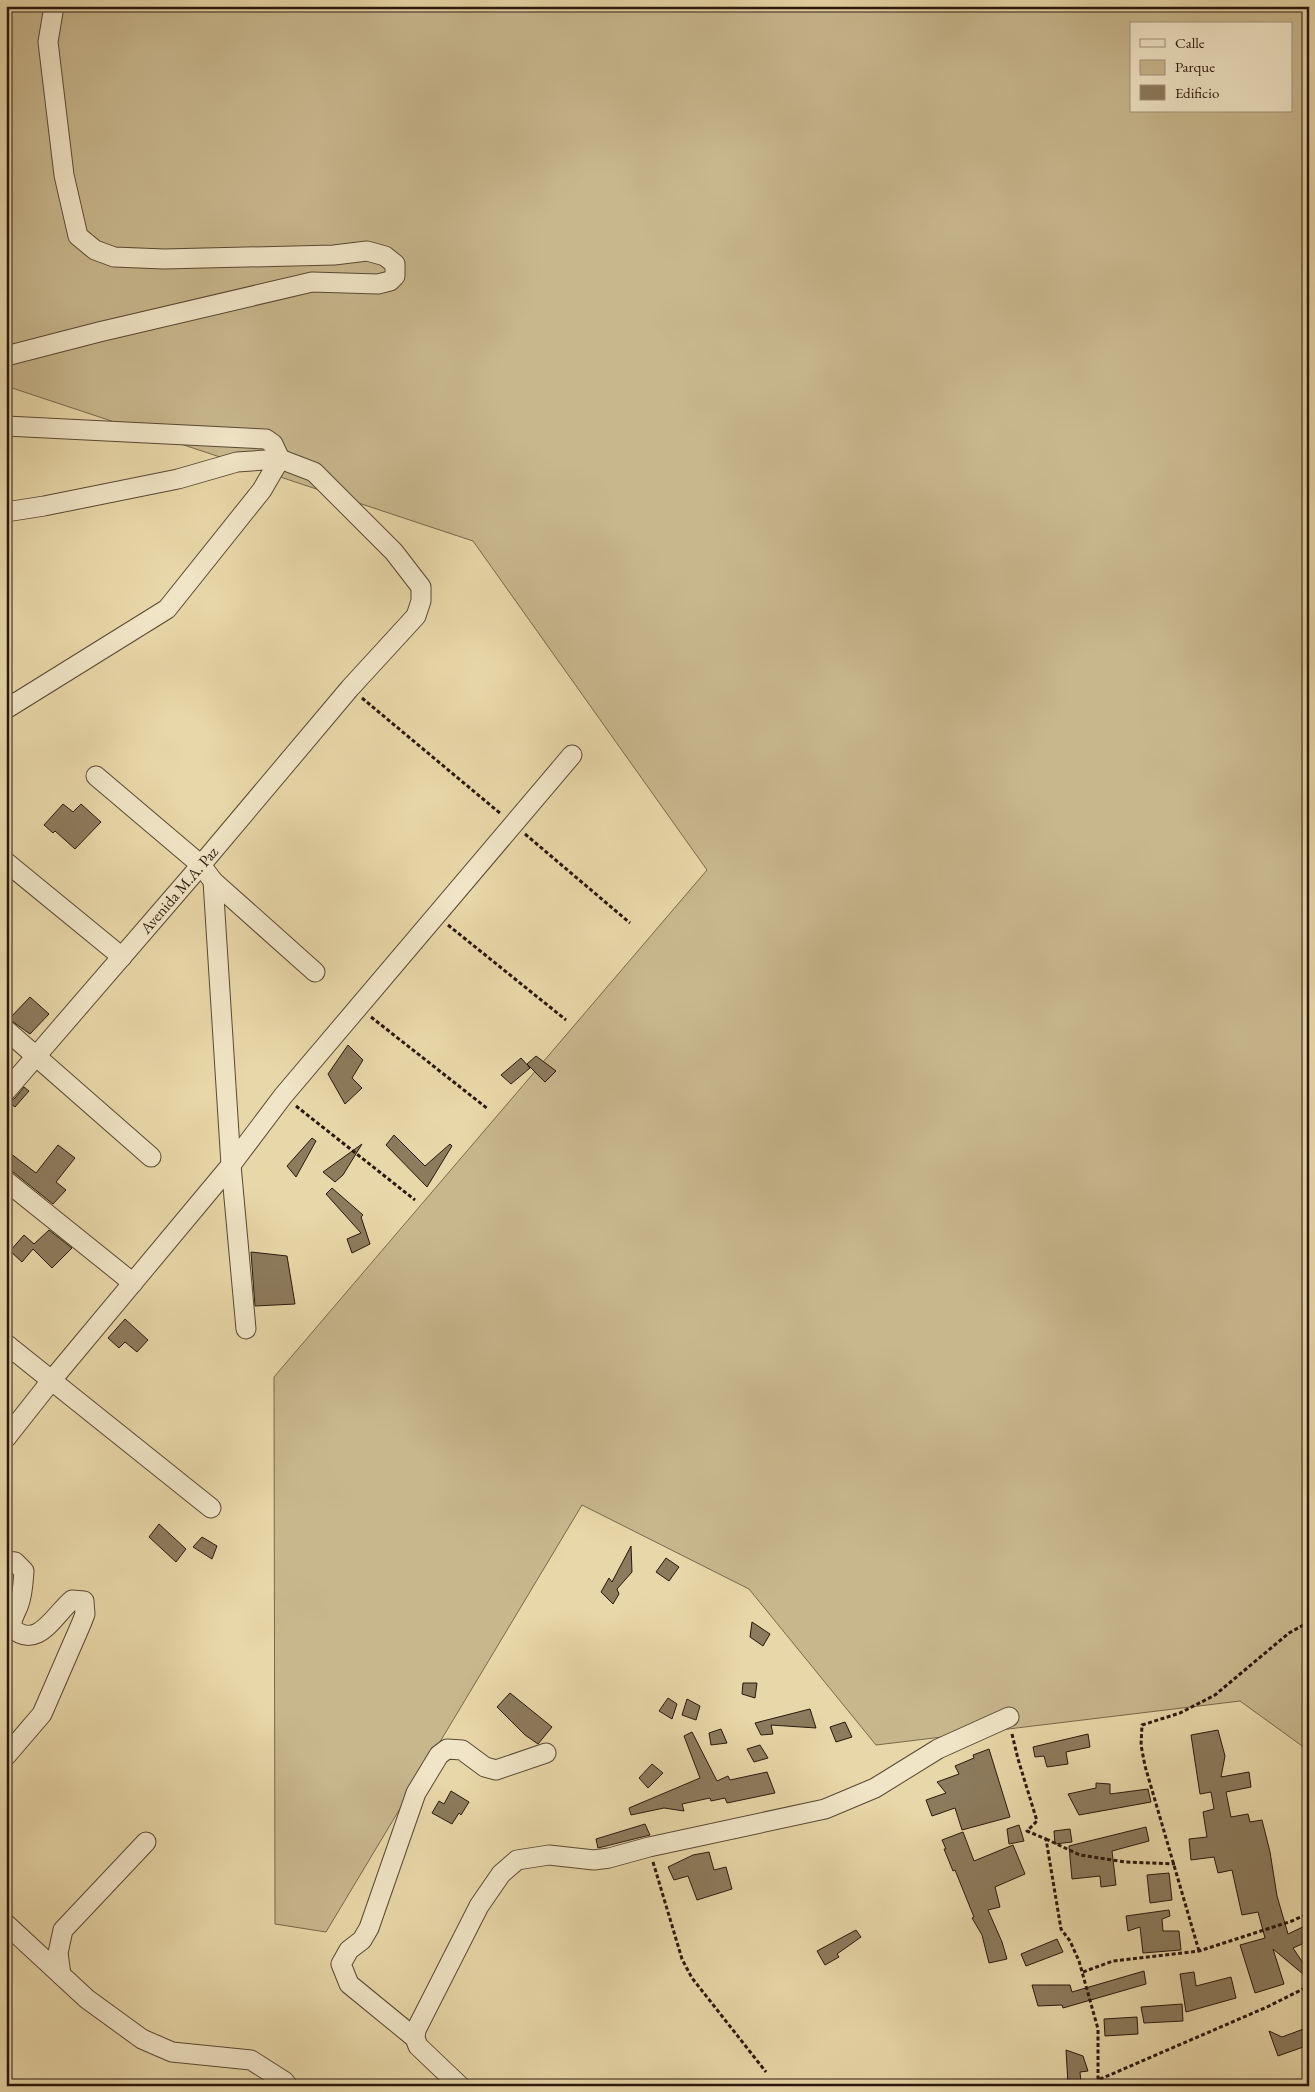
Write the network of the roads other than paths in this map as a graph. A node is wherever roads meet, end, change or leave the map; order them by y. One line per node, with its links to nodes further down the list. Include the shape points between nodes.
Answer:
1 (54, 6): 2 (street, via 48,42 64,175 78,236 95,250 114,257 164,259 334,255 367,251 385,256 395,264 395,276 378,284 312,282)
2 (6, 356)
3 (6, 426): 4 (street, via 266,438)
4 (280, 460): 5 (street, via 237,462 178,479); 6 (street, via 262,490 167,609); 10 (street, Avenida M.A. Paz, via 314,472 394,552 421,587 421,601 416,616 350,688)
5 (6, 512)
6 (6, 709)
7 (572, 755): 18 (street, via 283,1096)
8 (96, 776): 10 (street)
9 (6, 862): 12 (street)
10 (201, 865): 11 (street); 12 (street, Avenida M.A. Paz)
11 (213, 881): 13 (street); 18 (street)
12 (122, 957): 15 (street, Avenida M.A. Paz)
13 (315, 972)
14 (6, 1030): 15 (street)
15 (36, 1057): 16 (street, Avenida M.A. Paz); 17 (street)
16 (6, 1091)
17 (151, 1157)
18 (231, 1165): 20 (street); 21 (street)
19 (6, 1180): 20 (street)
20 (133, 1283): 23 (street)
21 (246, 1329)
22 (6, 1344): 23 (street)
23 (50, 1381): 24 (street); 25 (street)
24 (6, 1438)
25 (211, 1508)
26 (6, 1561): 29 (street, via 15,1562 24,1571 22,1593 12,1615 11,1627 19,1634 31,1636 42,1631 72,1600 84,1601 85,1608 42,1714)
27 (1008, 1717): 33 (street, via 938,1750 875,1788 825,1809 610,1858 594,1860 549,1856 517,1860 501,1874 479,1906 420,2019)
28 (546, 1753): 33 (street, via 496,1770 462,1750 447,1749 439,1755 416,1793 369,1928 341,1964 348,1984)
29 (6, 1756)
30 (146, 1842): 32 (street, via 63,1930 58,1953)
31 (6, 1924): 32 (street)
32 (61, 1975): 34 (street, via 87,1999 142,2039 172,2052 251,2060)
33 (415, 2038): 35 (street, via 418,2046)
34 (288, 2086)
35 (460, 2086)

